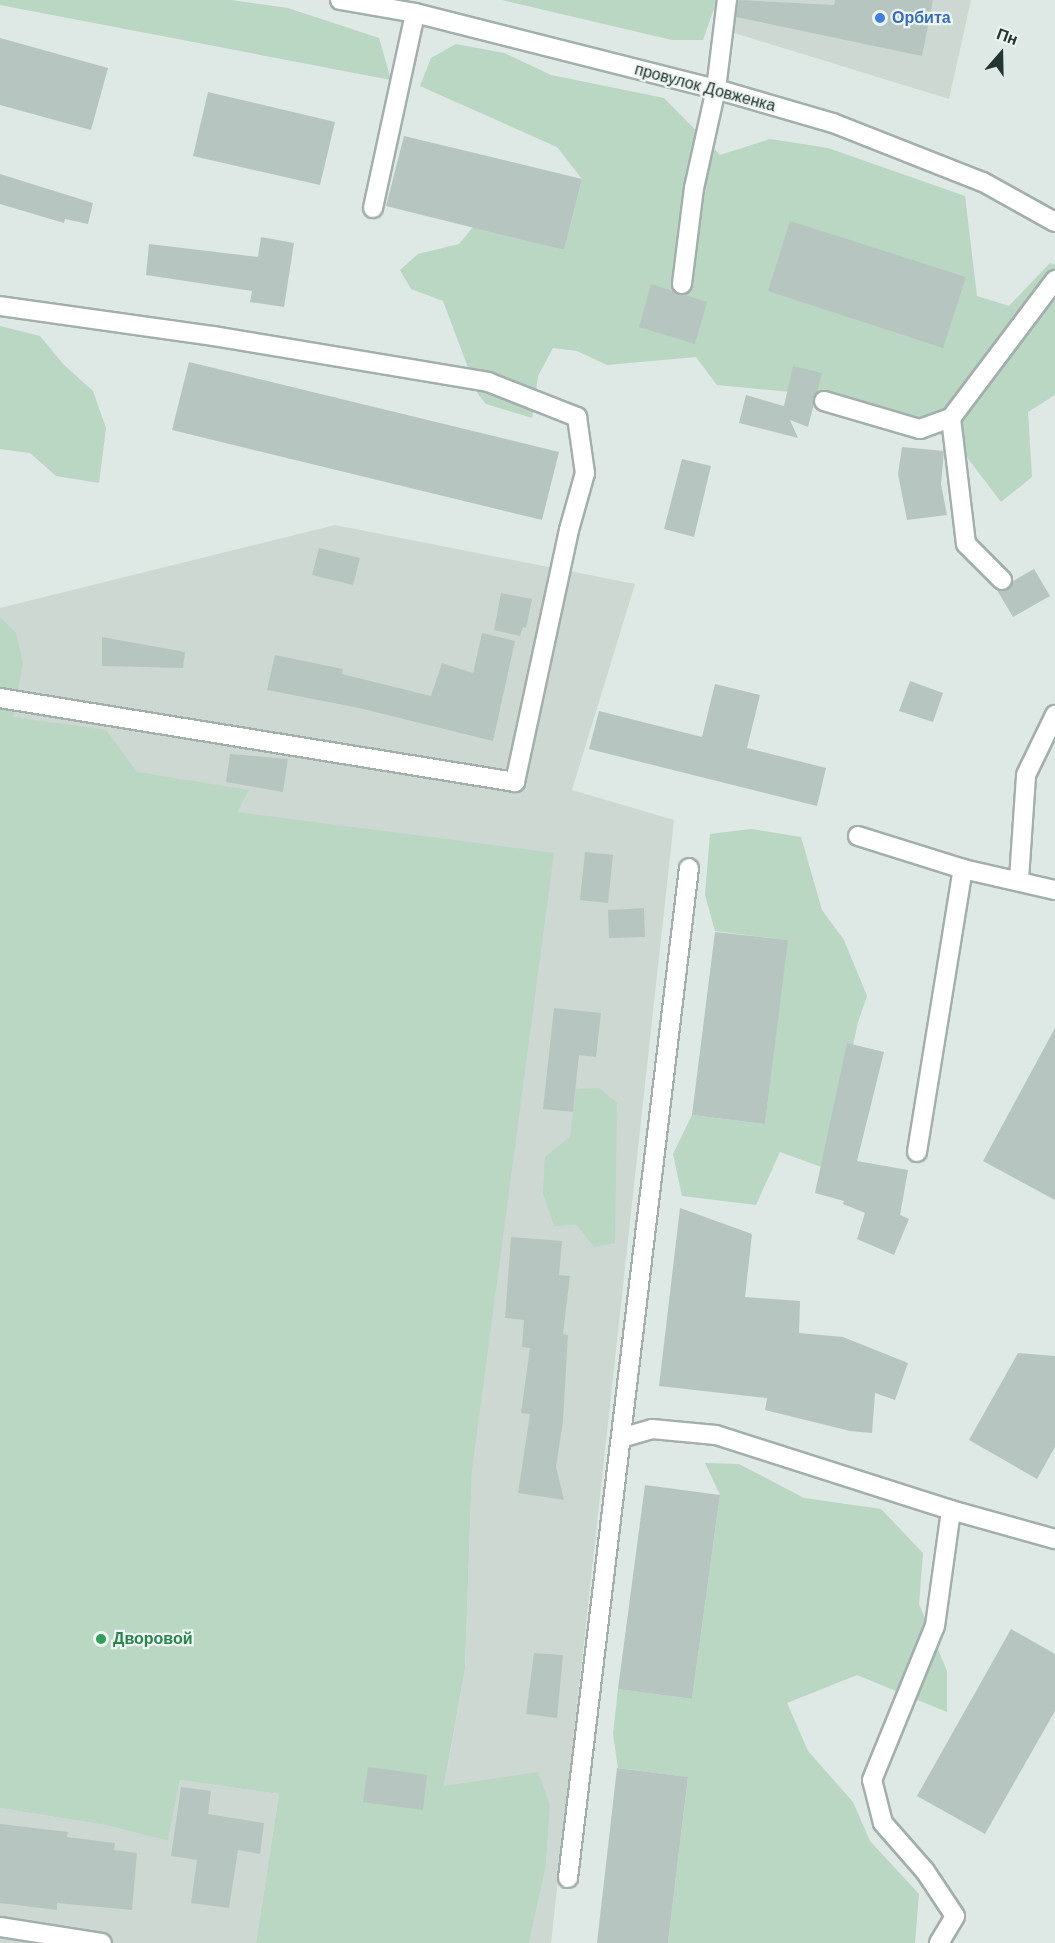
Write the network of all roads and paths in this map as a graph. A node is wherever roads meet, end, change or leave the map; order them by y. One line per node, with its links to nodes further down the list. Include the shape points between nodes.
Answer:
1 (340, 0): 3 (street, провулок Довженка)
2 (727, 0): 4 (street)
3 (415, 13): 4 (street, провулок Довженка); 5 (street)
4 (716, 89): 6 (street, провулок Довженка, via 833,123 962,173); 8 (street, via 694,188)
5 (374, 208)
6 (1055, 222)
7 (1055, 280): 11 (street)
8 (682, 284)
9 (0, 306): 13 (street, via 214,336 488,382 577,417 585,473 569,530 515,782)
10 (824, 401): 11 (street, via 920,429)
11 (951, 418): 12 (street, via 966,544)
12 (1002, 580)
13 (0, 698)
14 (1055, 715): 18 (street, via 1026,775)
15 (858, 836): 17 (street)
16 (689, 868): 21 (street)
17 (963, 869): 18 (street); 20 (street)
18 (1019, 879): 19 (street)
19 (1055, 890)
20 (916, 1152)
21 (621, 1438): 22 (street, via 652,1429 716,1435); 24 (street)
22 (951, 1510): 23 (street); 27 (street, via 936,1626 872,1780 884,1823 925,1871 955,1916)
23 (1055, 1539)
24 (568, 1878)
25 (0, 1927): 26 (street)
26 (102, 1943)
27 (939, 1943)

